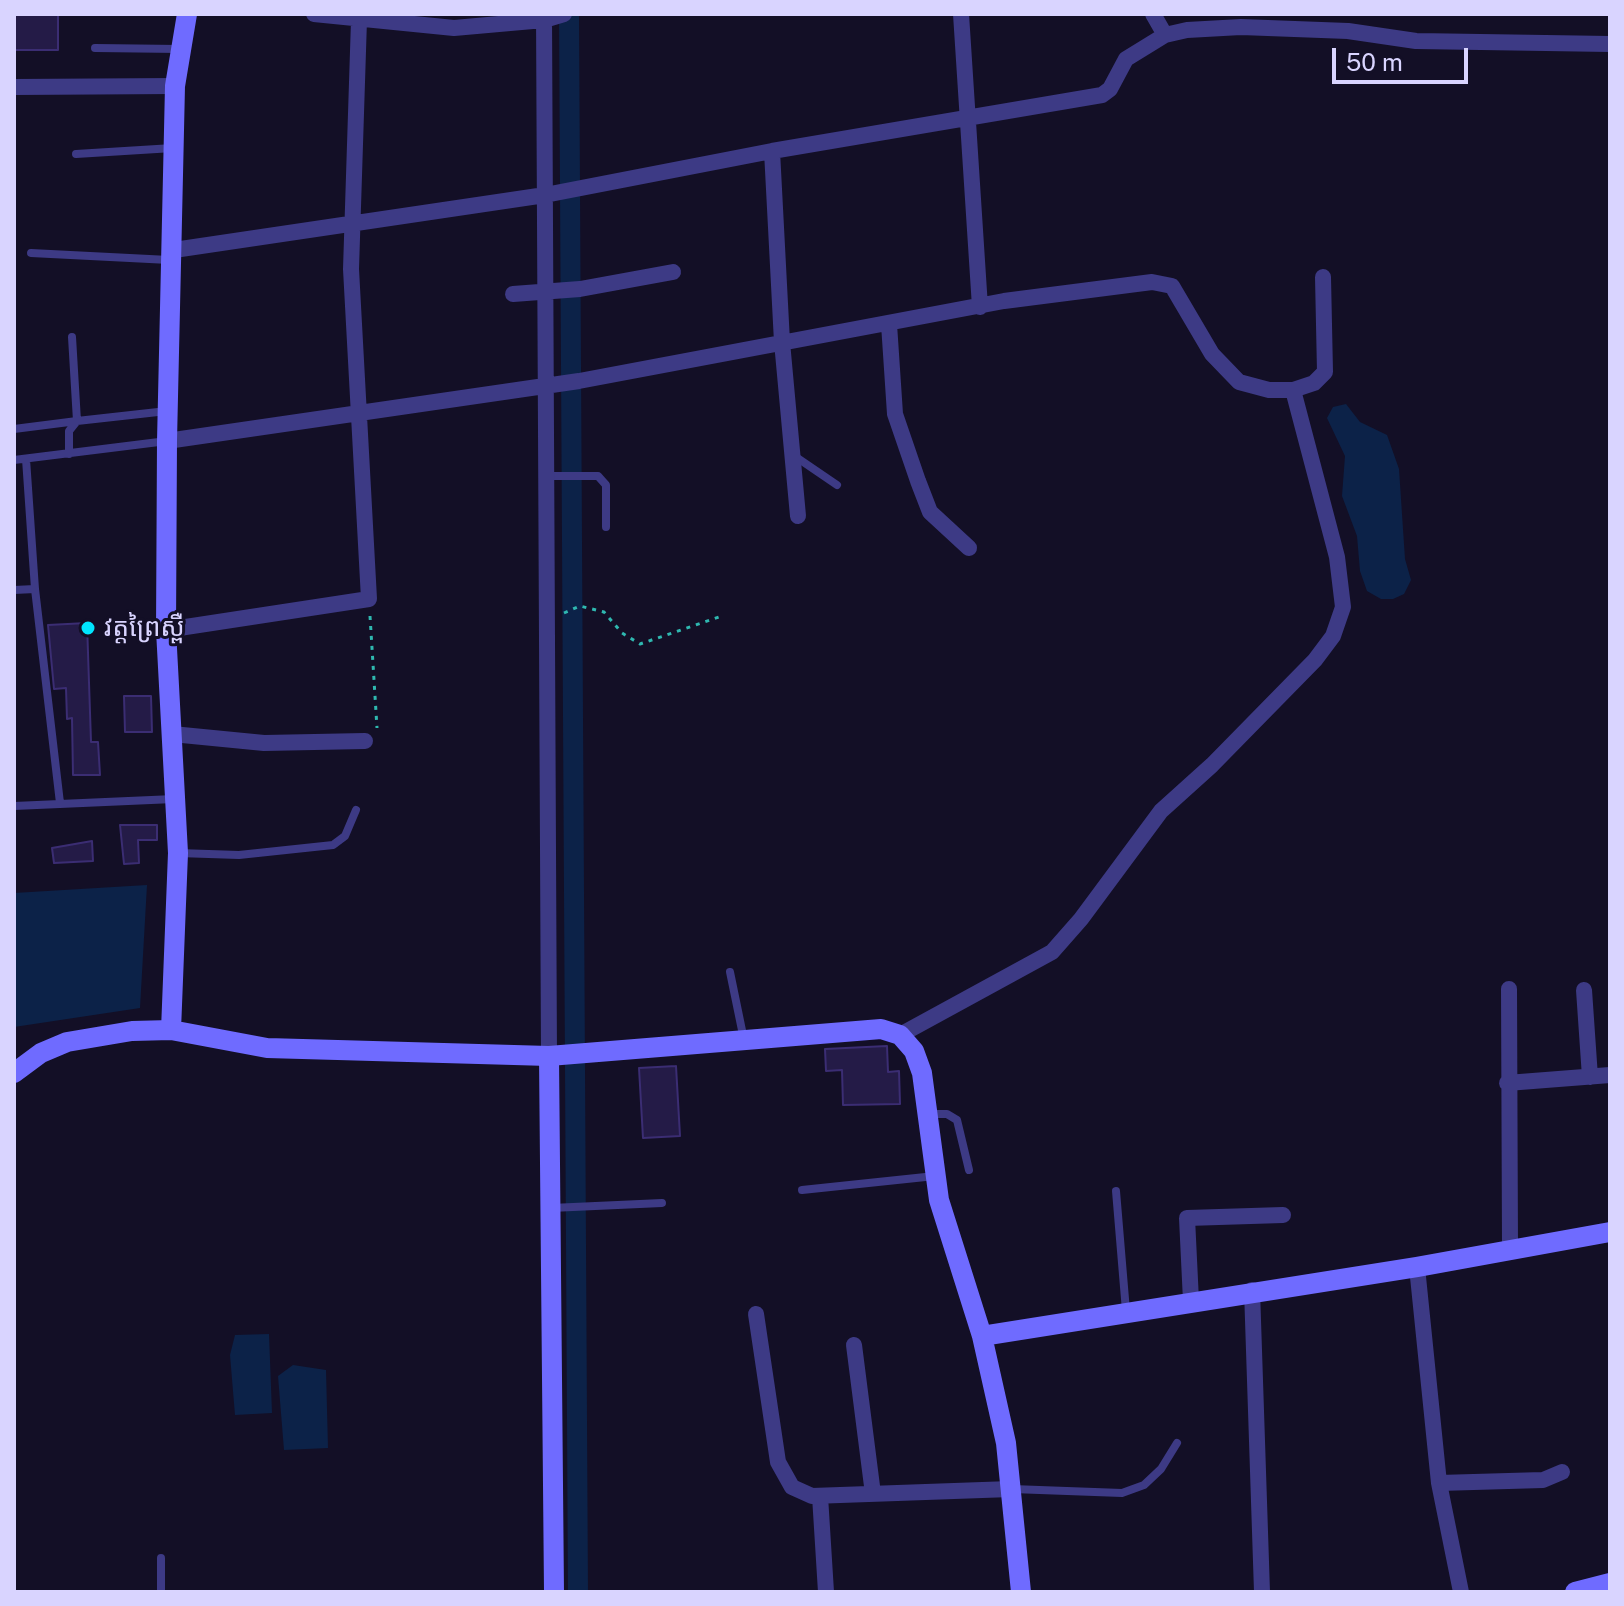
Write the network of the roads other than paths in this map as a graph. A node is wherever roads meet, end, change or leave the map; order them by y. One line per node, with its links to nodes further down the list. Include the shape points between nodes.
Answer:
1 (187, 14): 10 (street)
2 (314, 14): 6 (street)
3 (961, 14): 13 (street)
4 (1153, 14): 7 (street)
5 (552, 16): 6 (street, via 454,28); 17 (street)
6 (359, 20): 18 (street)
7 (1165, 35): 8 (street, via 1218,26 1348,31 1416,41); 13 (street, via 1126,59 1102,95)
8 (1610, 44)
9 (95, 48): 10 (lane)
10 (180, 49): 11 (street)
11 (175, 86): 12 (street); 14 (street)
12 (14, 87)
13 (966, 120): 15 (street); 25 (street)
14 (174, 148): 16 (lane); 20 (street)
15 (772, 151): 17 (street); 28 (street)
16 (76, 154)
17 (553, 194): 18 (street); 23 (street)
18 (351, 226): 20 (street); 32 (street)
19 (31, 253): 20 (lane)
20 (174, 255): 31 (street)
21 (673, 272): 23 (street)
22 (1323, 277): 30 (street, via 1325,372 1314,383)
23 (552, 291): 24 (street); 29 (street)
24 (513, 294)
25 (980, 307): 26 (street); 30 (street, via 1163,282 1172,286 1212,354 1239,382)
26 (889, 324): 28 (street); 44 (street, via 895,414 918,481 930,512)
27 (72, 337): 33 (lane)
28 (782, 342): 29 (street); 37 (street)
29 (553, 385): 32 (street); 40 (street)
30 (1293, 390): 59 (street, via 1337,557 1343,607 1333,636 1212,765 1161,811 1052,952)
31 (168, 411): 33 (lane); 35 (street)
32 (358, 412): 35 (street); 47 (street, via 369,599)
33 (77, 421): 34 (lane); 36 (lane, via 69,431)
34 (14, 429)
35 (167, 441): 36 (lane); 47 (street)
36 (69, 454): 38 (lane)
37 (793, 455): 41 (lane); 42 (street)
38 (26, 459): 39 (lane); 45 (lane)
39 (14, 460)
40 (553, 476): 43 (lane, via 598,476 606,485); 61 (street)
41 (837, 485)
42 (798, 516)
43 (606, 527)
44 (969, 548)
45 (35, 589): 46 (lane); 51 (lane)
46 (14, 590)
47 (166, 630): 48 (street)
48 (172, 734): 49 (street, via 264,743); 50 (street)
49 (365, 741)
50 (175, 799): 51 (lane); 54 (street)
51 (60, 803): 52 (lane)
52 (14, 806)
53 (356, 810): 54 (lane, via 345,836 333,845 239,855)
54 (178, 853): 58 (street)
55 (730, 972): 60 (lane)
56 (1509, 989): 65 (street)
57 (1584, 990): 64 (street)
58 (171, 1030): 61 (street, via 267,1048); 62 (street, via 67,1042)
59 (900, 1035): 60 (street, via 881,1029); 66 (street, via 914,1051 922,1073)
60 (744, 1041): 61 (street)
61 (567, 1055): 72 (street)
62 (14, 1073)
63 (1610, 1075): 64 (street)
64 (1590, 1077): 65 (street)
65 (1507, 1083): 75 (street)
66 (928, 1114): 67 (lane, via 957,1120); 68 (street)
67 (969, 1170)
68 (936, 1176): 69 (lane); 81 (street)
69 (802, 1190)
70 (1116, 1191): 79 (lane)
71 (662, 1203): 72 (lane)
72 (559, 1207): 92 (street)
73 (1283, 1215): 78 (street, via 1187,1218)
74 (1610, 1232): 75 (street)
75 (1510, 1248): 76 (street)
76 (1417, 1267): 77 (street); 85 (street)
77 (1252, 1290): 78 (street); 95 (street)
78 (1191, 1301): 79 (street)
79 (1126, 1312): 81 (street)
80 (756, 1314): 88 (street, via 778,1462 792,1487)
81 (982, 1336): 86 (street)
82 (854, 1345): 87 (street)
83 (1177, 1443): 86 (lane, via 1144,1485 1122,1493)
84 (1562, 1472): 85 (street, via 1543,1480)
85 (1439, 1483): 96 (street)
86 (1011, 1489): 87 (street); 94 (street)
87 (873, 1494): 88 (street)
88 (820, 1496): 93 (street)
89 (161, 1558): 91 (lane)
90 (1610, 1583): 97 (street)
91 (161, 1592)
92 (554, 1592)
93 (826, 1592)
94 (1021, 1592)
95 (1262, 1592)
96 (1461, 1592)
97 (1575, 1592)

